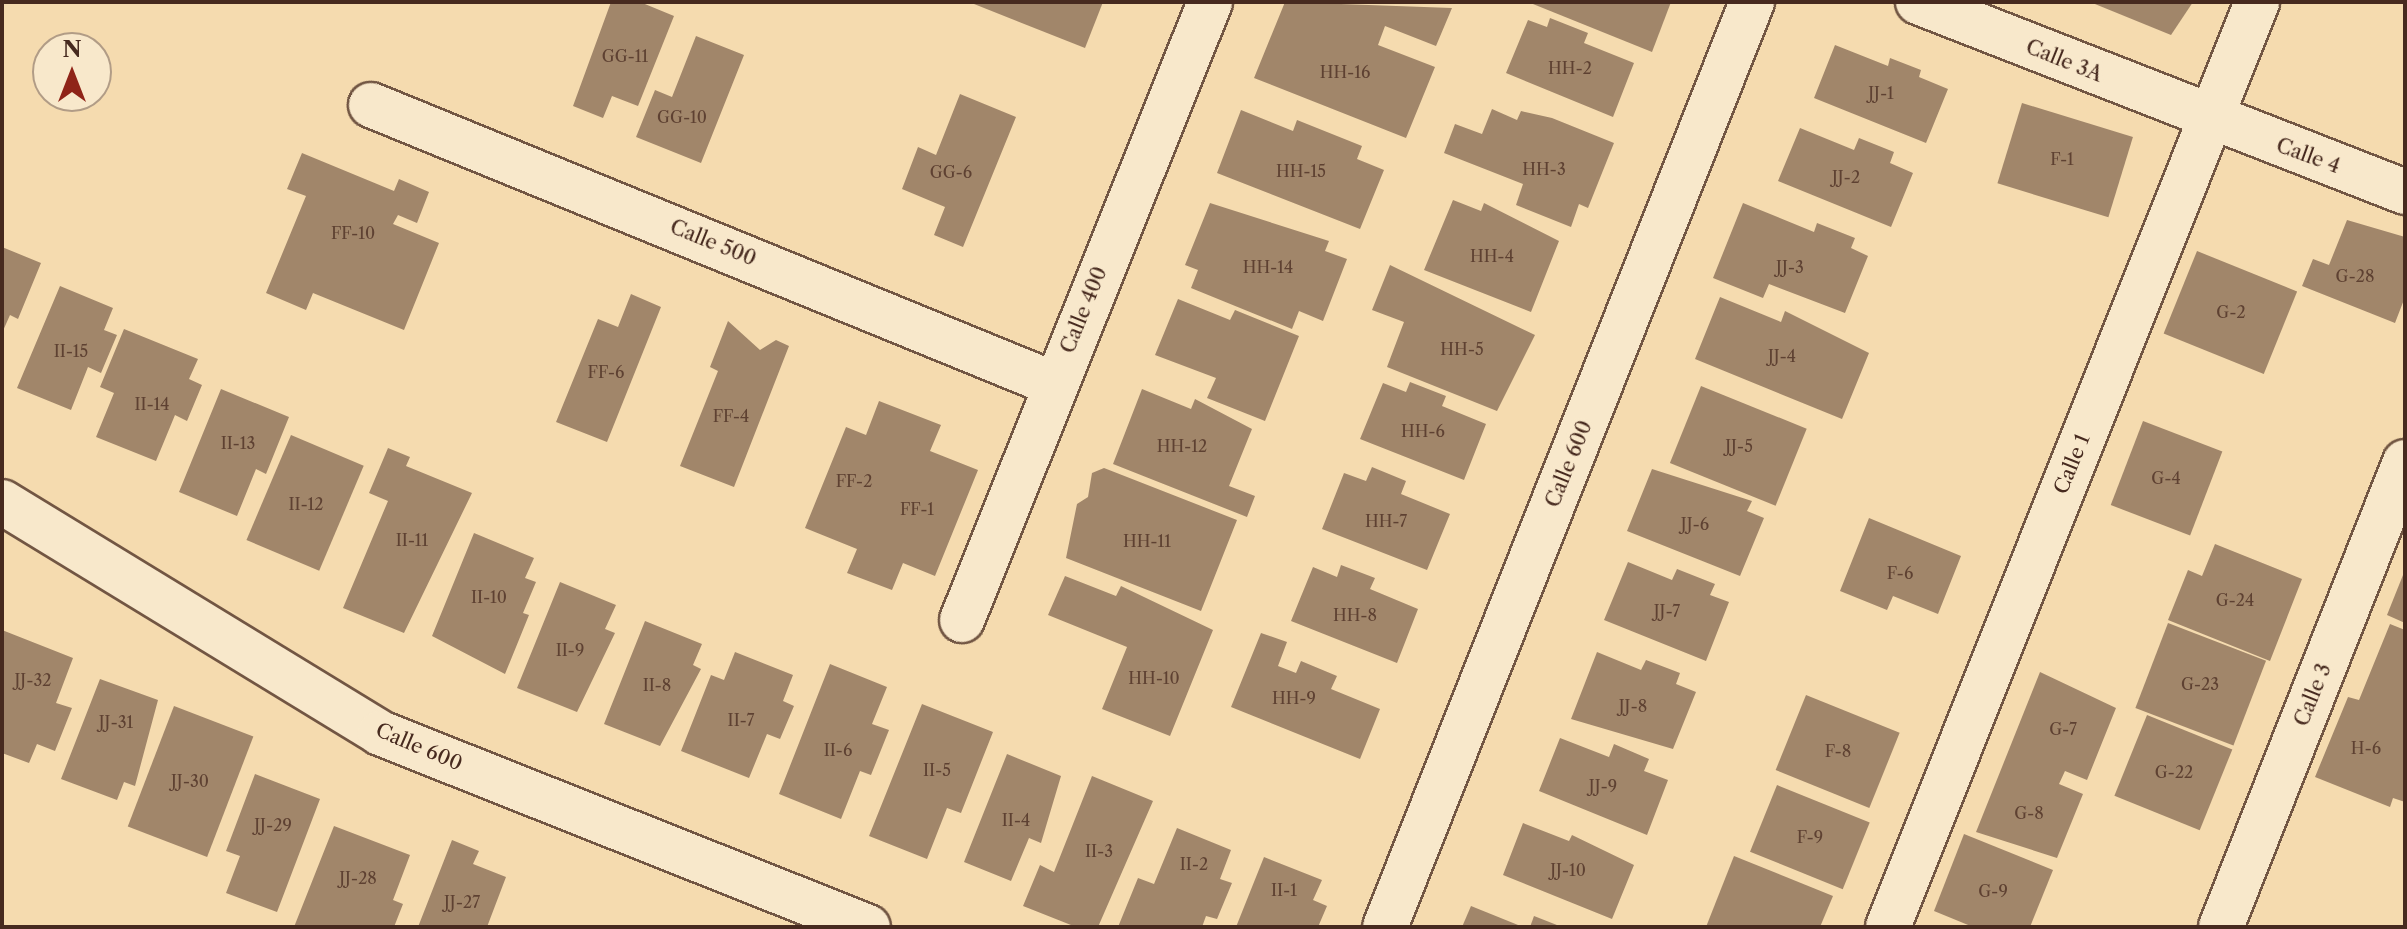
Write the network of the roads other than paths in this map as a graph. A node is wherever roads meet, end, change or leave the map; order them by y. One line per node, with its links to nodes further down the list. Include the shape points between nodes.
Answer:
1 (1210, 2): 8 (street, Calle 400)
2 (1752, 2): 13 (street, Calle 600)
3 (1918, 2): 6 (street, Calle 3A)
4 (2257, 2): 6 (street, Calle 1)
5 (371, 105): 8 (street, Calle 500)
6 (2210, 119): 7 (street, Calle 4); 14 (street, Calle 1)
7 (2405, 192)
8 (1054, 384): 11 (street, Calle 400)
9 (2405, 462): 15 (street, Calle 3)
10 (2, 502): 12 (street, Calle 600, via 380,733)
11 (962, 620)
12 (868, 927)
13 (1385, 927)
14 (1888, 927)
15 (2221, 927)

